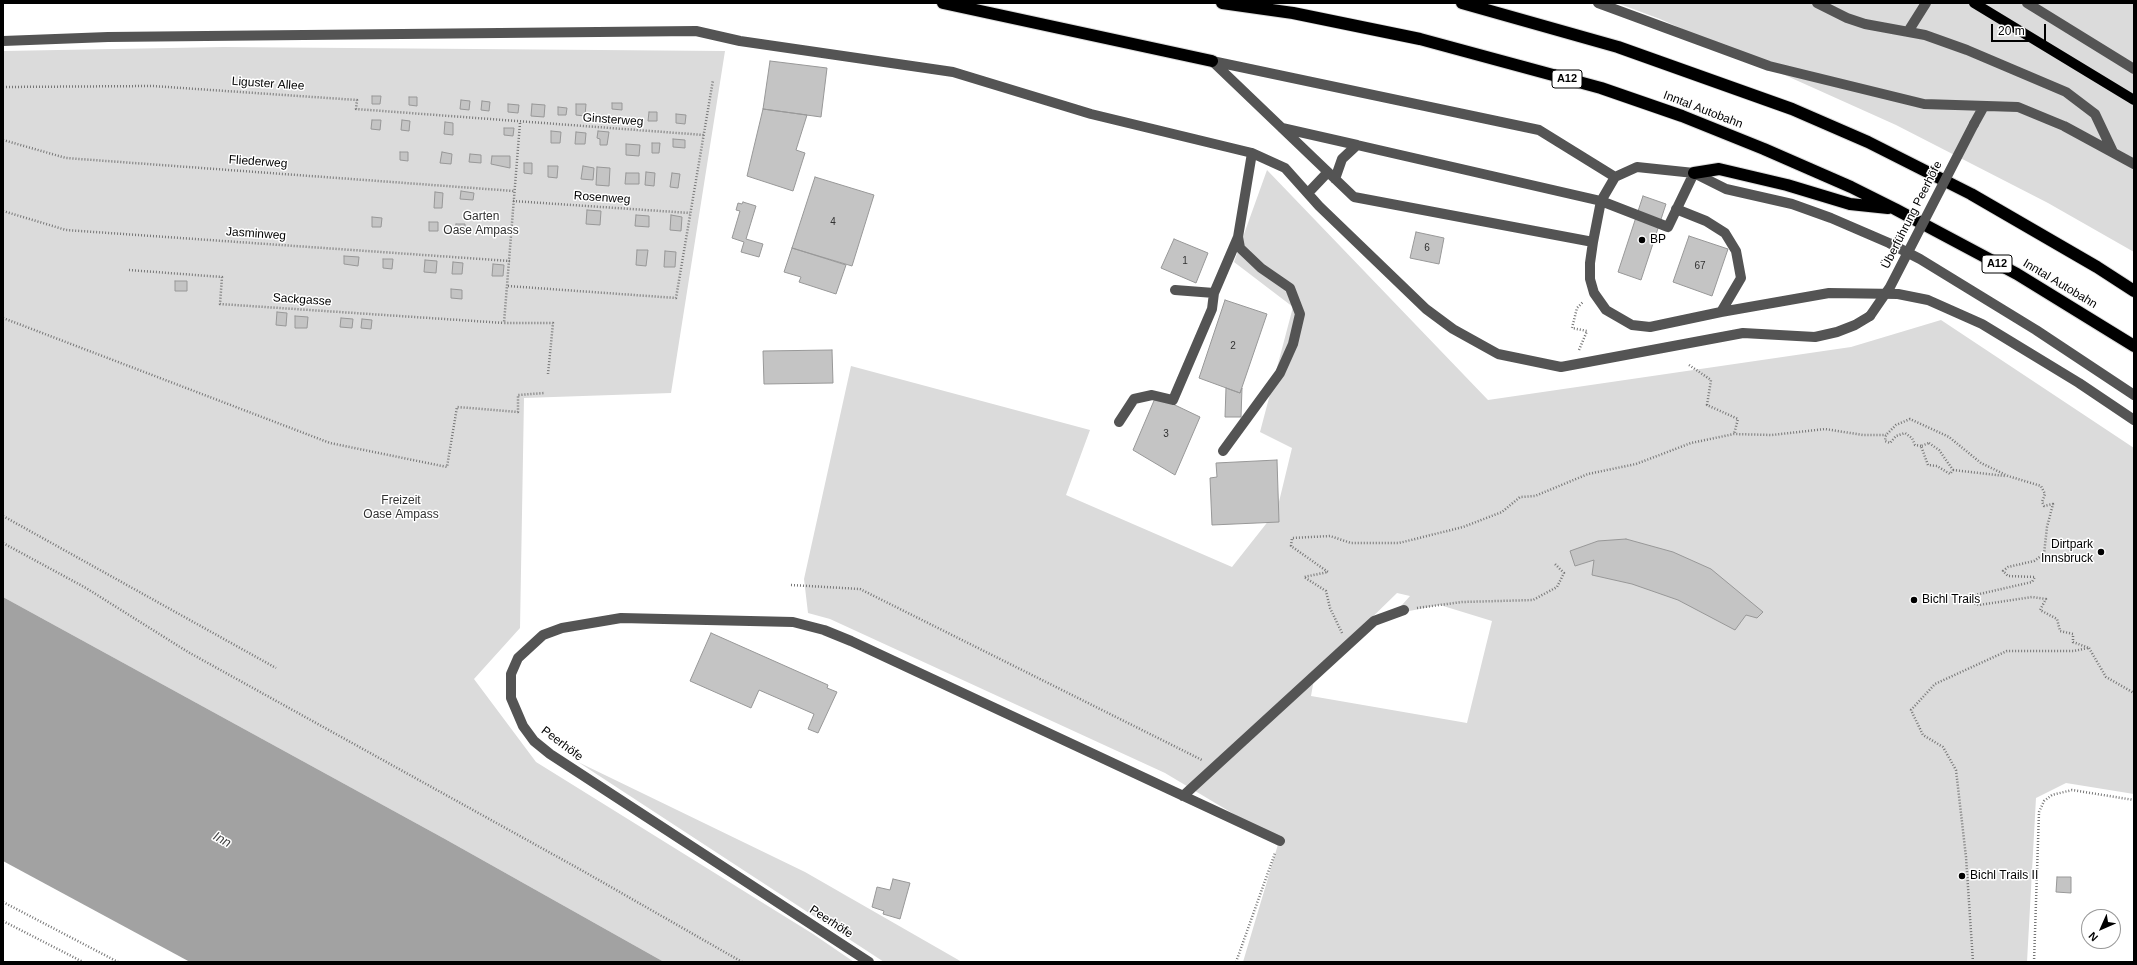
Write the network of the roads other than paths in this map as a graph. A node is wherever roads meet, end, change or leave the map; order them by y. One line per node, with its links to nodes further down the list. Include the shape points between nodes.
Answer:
1 (943, 3): 11 (highway)
2 (1222, 3): 25 (highway, Inntal Autobahn / A12, via 1292,13 1420,39 1601,88 1682,116 1764,149)
3 (1462, 3): 30 (highway, via 1618,47 1792,109 1868,142 1971,194)
4 (1598, 3): 14 (street, via 1769,66 1924,104)
5 (1817, 3): 9 (street, via 1865,24)
6 (1926, 3): 9 (street)
7 (1974, 3): 13 (main road)
8 (2027, 3): 12 (street)
9 (1909, 30): 17 (street, via 1967,50 2066,92 2094,114)
10 (3, 41): 18 (street, via 108,37 696,31 740,41 953,72 1091,114)
11 (1212, 60): 15 (street); 22 (street, via 1540,130)
12 (2134, 69)
13 (2134, 100)
14 (1984, 106): 17 (street, via 2018,107 2064,126); 23 (street, Überführung Peerhöfe, bridge, via 1890,287 1870,316 1837,332 1815,337 1743,333 1561,367 1498,354 1453,330 1426,309)
15 (1282, 128): 16 (street); 21 (street)
16 (1356, 145): 21 (street); 24 (street)
17 (2113, 152): 19 (street)
18 (1252, 153): 23 (street, via 1285,168); 27 (street)
19 (2134, 164)
20 (1694, 173): 22 (street, via 1636,167); 25 (highway, via 1719,169 1788,184 1850,204); 26 (street); 34 (street, via 1726,189 1805,209 1890,243 2036,330)
21 (1331, 175): 23 (street); 28 (street, via 1354,197)
22 (1615, 177): 24 (street)
23 (1308, 194)
24 (1600, 200): 26 (street, via 1668,227); 28 (street)
25 (1895, 209): 33 (highway, Inntal Autobahn / A12, via 2017,274)
26 (1676, 210): 32 (street, via 1706,221 1725,233 1736,251 1741,278)
27 (1238, 237): 31 (street); 37 (street, via 1240,248 1261,268 1290,288 1300,314 1293,344 1280,373)
28 (1593, 242): 32 (street, via 1590,278 1594,293 1606,310 1621,320 1632,325 1650,327)
29 (1175, 290): 31 (street)
30 (2134, 291)
31 (1214, 293): 36 (street, via 1212,309 1173,400 1152,395 1134,399)
32 (1721, 312): 35 (street, via 1829,293 1898,294 1928,300 1982,324)
33 (2134, 346)
34 (2134, 395)
35 (2134, 420)
36 (1119, 422)
37 (1223, 451)
38 (1404, 610): 39 (street, via 1374,621)
39 (1183, 796): 40 (street, Peerhöfe); 41 (street, Peerhöfe, via 851,641 824,630 793,622 621,618 562,628 543,635 518,658 511,674 511,698 523,726 534,741 550,754)
40 (1280, 842)
41 (869, 962)

